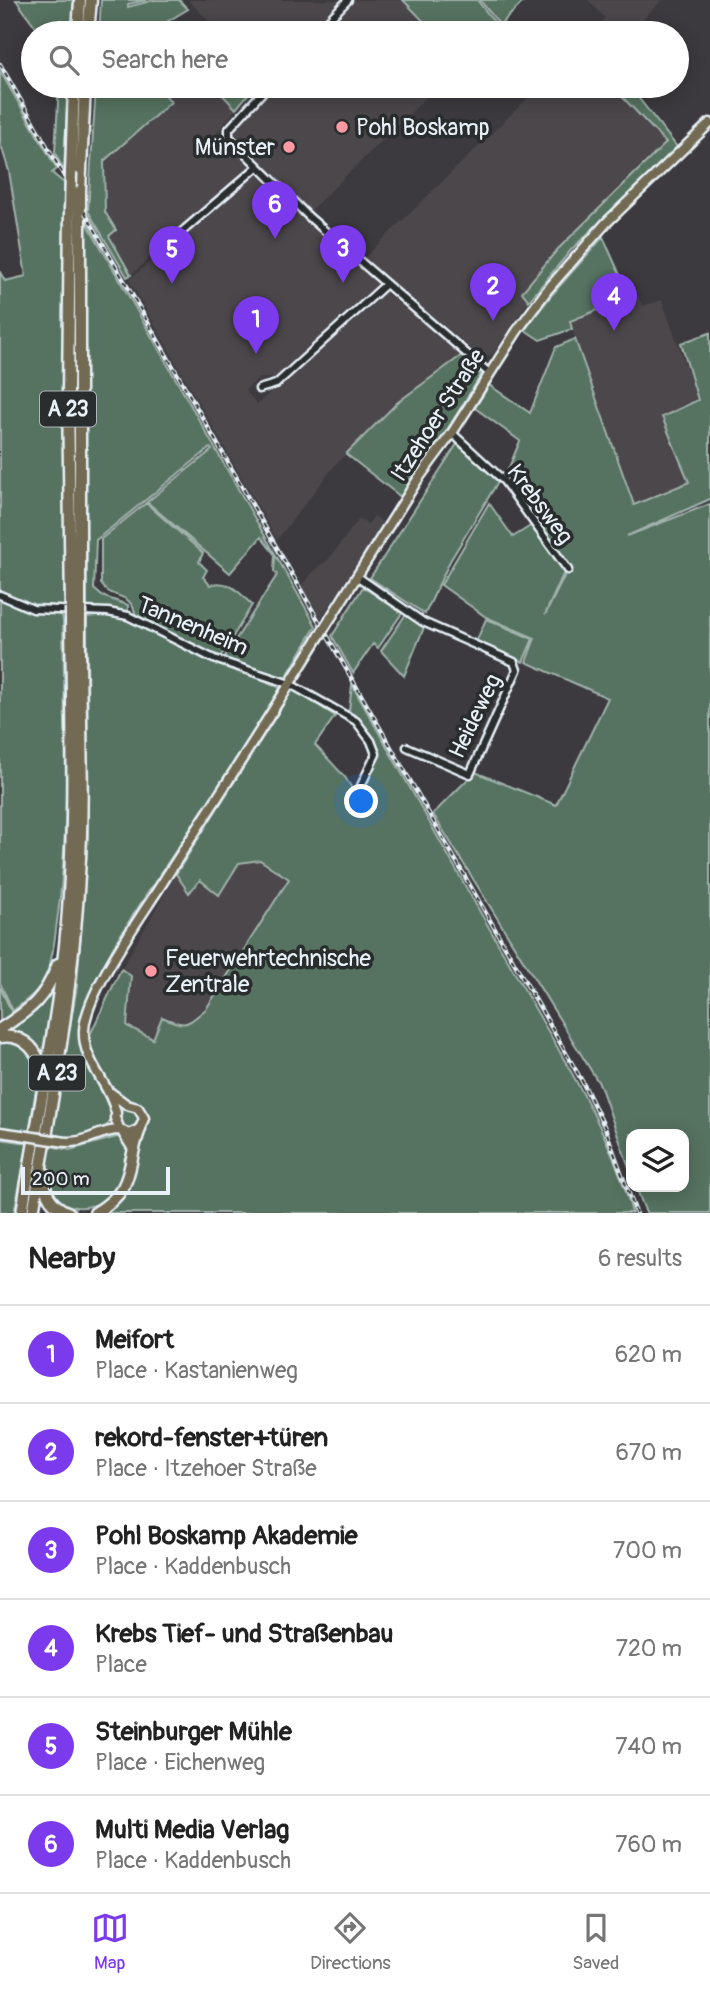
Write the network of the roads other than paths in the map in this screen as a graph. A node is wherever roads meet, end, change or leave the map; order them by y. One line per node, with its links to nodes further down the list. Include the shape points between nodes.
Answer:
1 (80, 0): 4 (highway)
2 (91, 0): 5 (highway)
3 (348, 0): 6 (street)
4 (79, 21)
5 (89, 21)
6 (328, 21)
7 (74, 98): 12 (highway, A 23, bridge, via 71,173)
8 (84, 98): 12 (highway, A 23, bridge)
9 (257, 98): 11 (street, via 228,134)
10 (710, 123): 15 (main road, Itzehoer Straße, via 576,255)
11 (257, 167): 13 (street); 14 (street)
12 (75, 210): 21 (highway, A 23)
13 (162, 250)
14 (385, 285): 15 (street); 16 (street, via 276,384)
15 (489, 373): 17 (main road, Itzehoer Straße)
16 (259, 389)
17 (452, 433): 18 (street, Krebsweg, via 504,481); 19 (main road, Itzehoer Straße)
18 (568, 570)
19 (358, 577): 22 (main road, Itzehoer Straße, bridge); 23 (street, Heideweg, via 423,622 517,665 470,774)
20 (0, 594): 22 (street, Tannenheim, via 33,609 128,616 214,659)
21 (75, 611): 25 (highway, A 23, via 71,874); 36 (highway, A 23, via 82,764 80,874 68,1000)
22 (290, 684): 24 (street, Tannenheim, via 356,721 371,741 376,754); 28 (main road, Itzehoer Straße, via 93,996 86,1015 85,1043)
23 (407, 747)
24 (358, 792)
25 (65, 944): 26 (highway, via 42,996); 30 (highway, A 23)
26 (0, 1029)
27 (0, 1037): 30 (highway, via 20,1039 39,1058)
28 (110, 1092): 29 (main road); 31 (main road)
29 (127, 1105): 31 (main road); 32 (main road, via 142,1112)
30 (39, 1116): 39 (highway, A 23)
31 (115, 1116): 34 (main road); 35 (main road)
32 (140, 1129): 35 (main road); 37 (highway)
33 (0, 1132): 34 (main road, bridge, via 79,1143)
34 (105, 1132): 35 (main road)
35 (122, 1132): 37 (highway)
36 (45, 1145): 40 (highway, A 23); 41 (highway, via 45,1188 56,1205)
37 (134, 1149): 38 (highway, via 122,1191)
38 (94, 1212)
39 (22, 1213)
40 (33, 1213)
41 (69, 1213)

